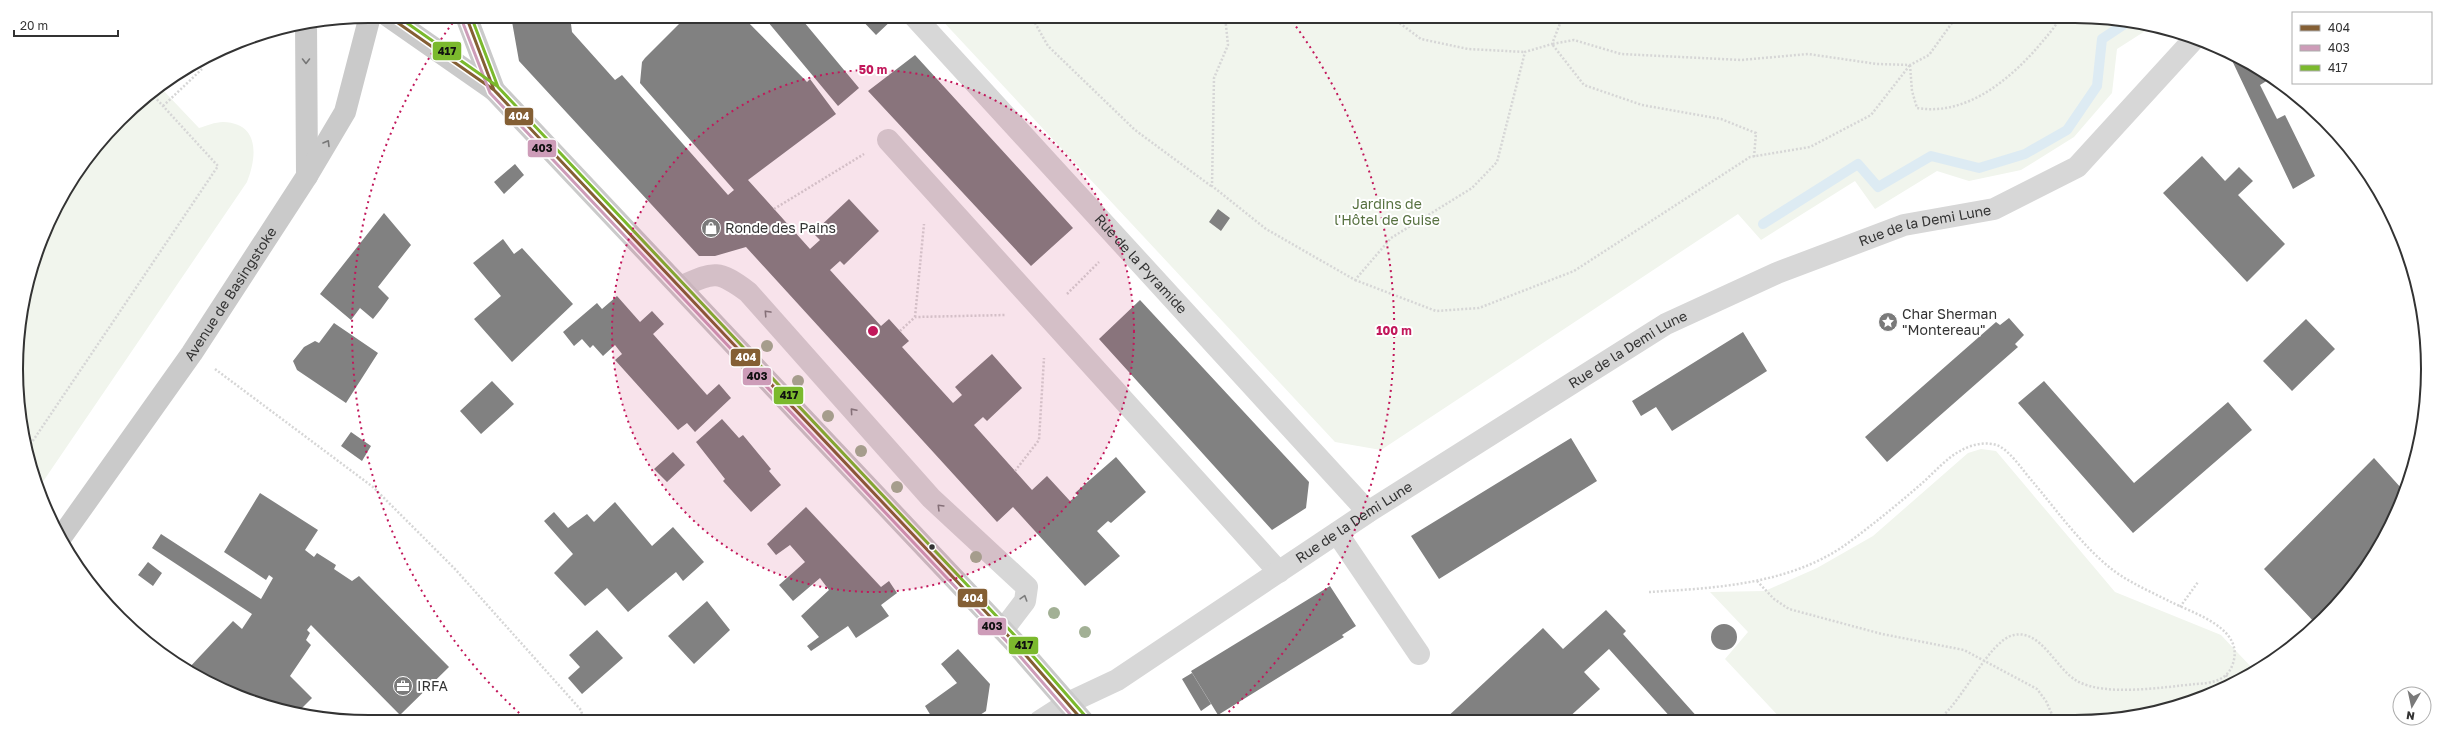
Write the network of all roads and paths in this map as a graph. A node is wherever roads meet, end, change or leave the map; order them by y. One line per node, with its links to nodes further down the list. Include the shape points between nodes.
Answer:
1 (368, 23): 22 (main road, Avenue de Basingstoke, one-way to 1, via 345,112)
2 (398, 23): 17 (main road)
3 (469, 23): 17 (main road)
4 (920, 23): 26 (street, Rue de la Pyramide)
5 (1034, 23): 24 (path, via 1048,46 1135,130)
6 (1226, 23): 24 (path, via 1228,45 1214,78)
7 (1400, 23): 14 (path, via 1422,39 1468,49)
8 (1560, 23): 13 (path)
9 (1952, 23): 15 (path, via 1930,55)
10 (2058, 23): 15 (path, via 2016,72 1983,96 1934,111 1917,108 1912,91)
11 (306, 29): 22 (main road, one-way to 22)
12 (2191, 43): 35 (street, Rue de la Demi Lune, via 2076,167 1994,209 1904,225 1777,273 1666,324)
13 (1552, 44): 14 (path); 15 (path, via 1574,40 1621,54 1741,60 1808,54 1877,64); 21 (path, via 1584,85 1642,105 1722,119 1756,133)
14 (1525, 52): 27 (path, via 1497,162 1472,188 1391,238)
15 (1910, 65): 21 (path, via 1871,115 1810,147)
16 (202, 69): 19 (path)
17 (494, 90): 28 (main road)
18 (155, 97): 19 (path)
19 (163, 106): 33 (path, via 218,166)
20 (888, 140): 23 (street); 25 (path)
21 (1754, 157): 27 (path, via 1750,157 1574,271 1479,308 1436,311)
22 (307, 176): 32 (main road, Avenue de Basingstoke)
23 (928, 184): 29 (street); 30 (path)
24 (1212, 186): 27 (path, via 1266,229)
25 (774, 209)
26 (1121, 242): 29 (path); 35 (street, Rue de la Pyramide)
27 (1355, 280)
28 (680, 287): 43 (main road); 43 (street, one-way to 28, via 1025,601 1027,587 931,498 748,292 731,280 710,274)
29 (1046, 314): 30 (path); 34 (path, via 1039,440); 38 (street)
30 (915, 317): 31 (path)
31 (900, 331)
32 (192, 353): 36 (main road, Avenue de Basingstoke); 49 (path, via 269,407 373,487 455,569 581,710)
33 (31, 443)
34 (1015, 471)
35 (1368, 512): 37 (street, Rue de la Demi Lune)
36 (64, 533)
37 (1337, 533): 38 (street, Rue de la Demi Lune); 44 (street)
38 (1279, 572): 48 (street, Rue de la Demi Lune, via 1117,680)
39 (1757, 581): 41 (path); 42 (path, via 1793,571 1849,543 1961,450 1977,444 1989,444 2000,446 2096,554 2124,578); 45 (path, via 1774,599 1789,609 1876,633 1947,645)
40 (2198, 582): 42 (path)
41 (1649, 592)
42 (2180, 606): 46 (path, via 2206,618 2225,632 2234,644 2234,661)
43 (1003, 630): 48 (main road)
44 (1419, 654)
45 (1985, 660): 46 (path, via 1999,643 2010,635 2021,634 2032,637 2043,646 2067,674 2093,688 2202,683 2222,679); 52 (path, via 1957,701); 53 (path, via 2037,689)
46 (2226, 675): 47 (path)
47 (2229, 678)
48 (1068, 703): 50 (street, Rue de la Demi Lune); 51 (main road)
49 (582, 715)
50 (1049, 715)
51 (1078, 715)
52 (1943, 715)
53 (2052, 715)

